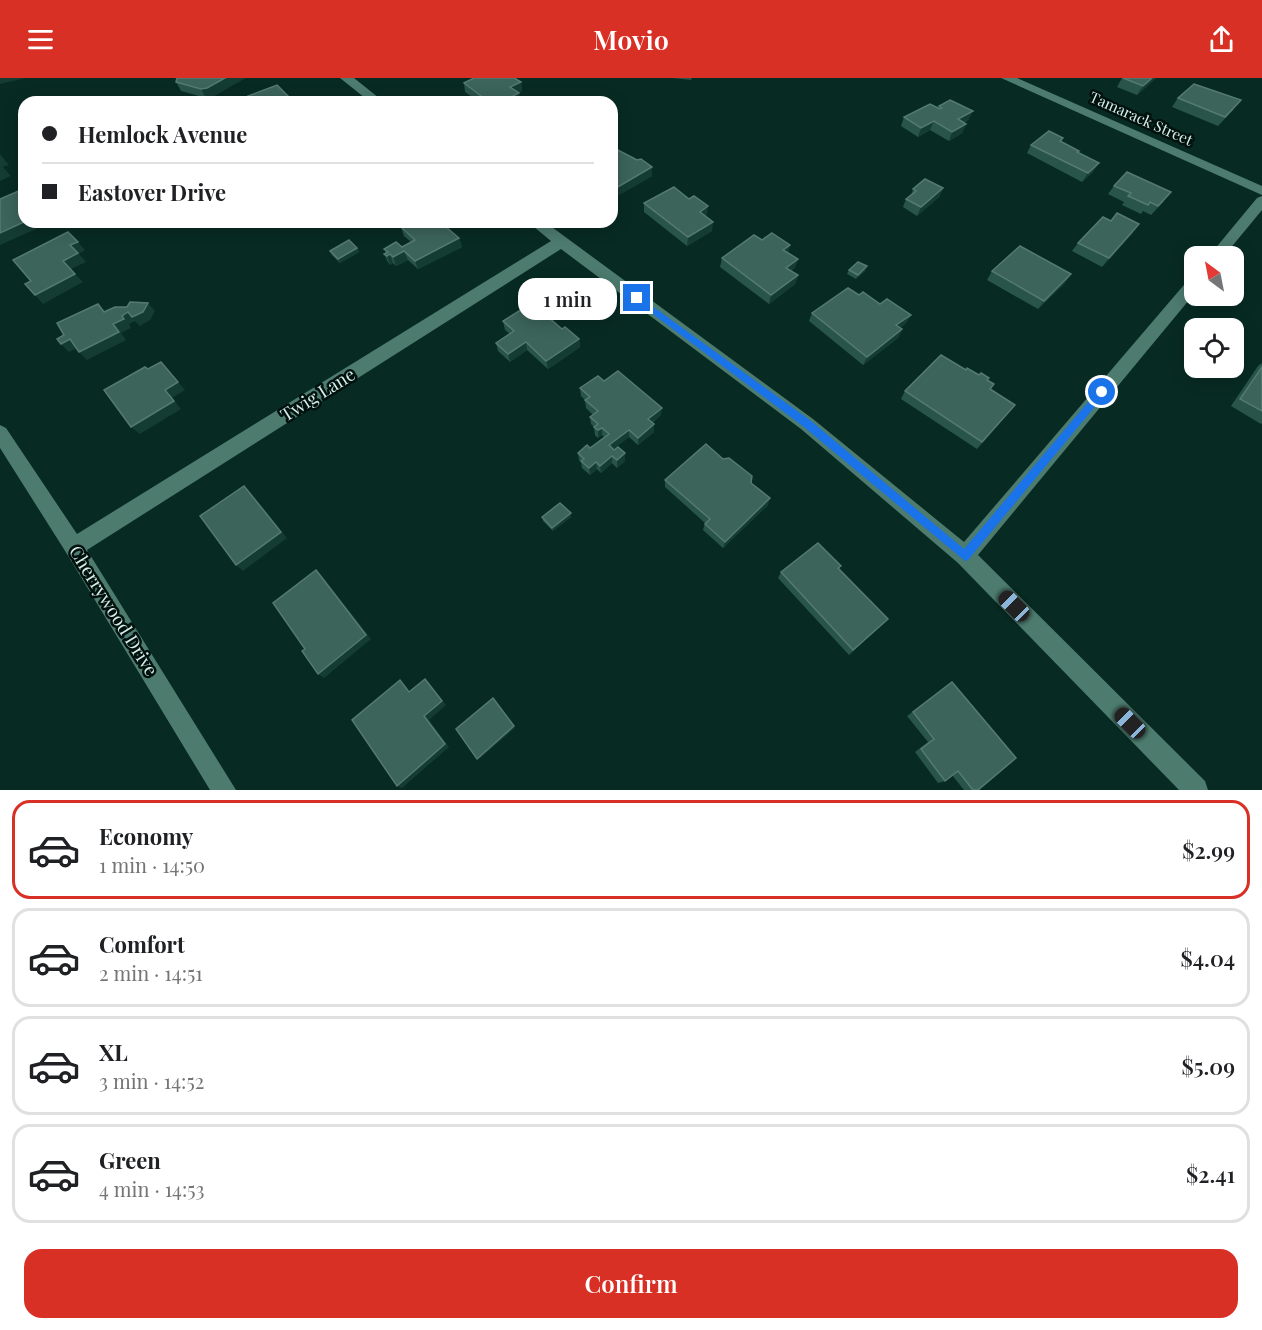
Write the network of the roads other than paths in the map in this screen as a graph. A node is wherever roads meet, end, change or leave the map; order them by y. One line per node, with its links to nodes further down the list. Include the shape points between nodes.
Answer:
1 (346, 78): 3 (street)
2 (1007, 78): 4 (street, Tamarack Street)
3 (370, 96)
4 (1262, 191)
5 (1262, 201): 8 (street)
6 (543, 228): 7 (street)
7 (561, 242): 11 (street, Twig Lane); 12 (street, via 807,424)
8 (1224, 246)
9 (1184, 295): 12 (street)
10 (0, 433): 11 (street, Cherrywood Drive)
11 (74, 547): 13 (street, Cherrywood Drive)
12 (965, 556): 14 (street)
13 (224, 790)
14 (1196, 790)

